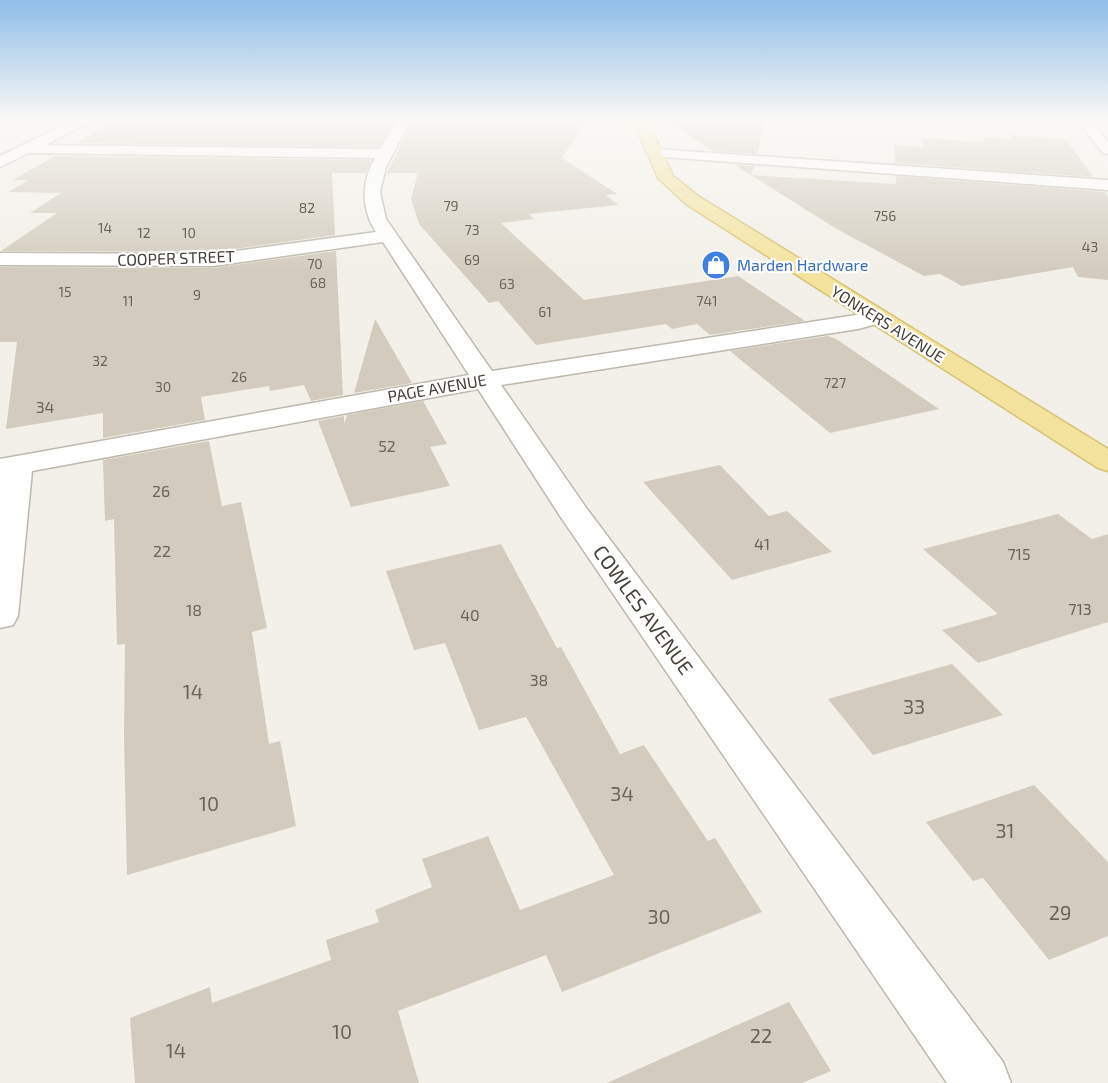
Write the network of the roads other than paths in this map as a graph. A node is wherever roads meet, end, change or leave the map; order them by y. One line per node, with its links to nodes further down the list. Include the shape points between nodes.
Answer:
1 (378, 169): 5 (street, COWLES AVENUE, via 372,192 376,219)
2 (662, 169): 7 (main road, YONKERS AVENUE, via 666,178 692,200)
3 (875, 169): 4 (street)
4 (1108, 185)
5 (387, 236): 6 (street, COOPER STREET, via 213,260); 8 (street, COWLES AVENUE)
6 (0, 259)
7 (876, 316): 8 (street, PAGE AVENUE, via 858,322); 9 (main road, YONKERS AVENUE)
8 (485, 380): 10 (street, PAGE AVENUE); 12 (street, COWLES AVENUE, via 576,516)
9 (1108, 462)
10 (9, 467): 11 (street)
11 (0, 616)
12 (982, 1083)

